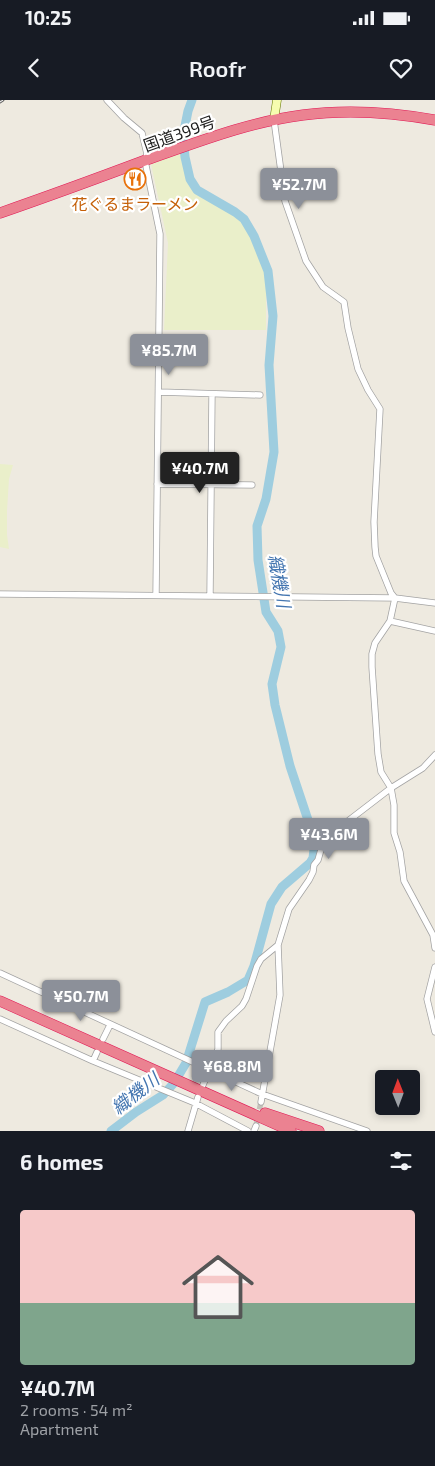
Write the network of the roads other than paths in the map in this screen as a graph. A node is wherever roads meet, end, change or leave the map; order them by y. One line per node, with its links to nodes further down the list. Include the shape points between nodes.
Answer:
1 (108, 100): 5 (street, via 142,133 147,154)
2 (276, 102): 3 (street)
3 (274, 120): 4 (highway, 国道399号, via 356,112); 5 (highway, 国道399号, via 229,131); 16 (street, via 285,201 306,261 324,287 344,302 358,369 380,409 375,547)
4 (435, 120)
5 (145, 161): 6 (highway, 国道399号); 7 (street, via 160,234)
6 (0, 214)
7 (159, 392): 8 (street); 10 (street)
8 (212, 394): 9 (street); 11 (street)
9 (260, 395)
10 (158, 484): 11 (street); 14 (street)
11 (211, 485): 12 (street); 15 (street)
12 (252, 485)
13 (0, 594): 14 (street)
14 (156, 595): 15 (street)
15 (210, 595): 16 (street)
16 (395, 598): 17 (street); 18 (street)
17 (435, 603)
18 (390, 622): 19 (street); 21 (street, via 375,643 372,667 378,754 381,772)
19 (435, 630)
20 (435, 755): 21 (street, via 423,768)
21 (391, 788): 22 (street, via 394,833 404,881); 24 (street, via 348,821 323,834 318,860 289,909)
22 (428, 926): 23 (street); 25 (street)
23 (435, 926)
24 (278, 944): 35 (street, via 261,959 242,1006 218,1032 218,1049); 37 (street, via 280,996)
25 (435, 948)
26 (435, 967): 31 (street, via 427,999)
27 (0, 973): 30 (street)
28 (0, 1001): 36 (highway)
29 (0, 1019): 34 (street)
30 (110, 1025): 32 (street); 35 (street)
31 (435, 1032)
32 (104, 1039)
33 (97, 1052): 34 (street)
34 (93, 1061): 36 (street)
35 (209, 1071): 36 (street); 37 (street)
36 (198, 1093): 38 (highway); 40 (street); 41 (street)
37 (262, 1094): 39 (street); 44 (street)
38 (210, 1095): 42 (highway); 43 (highway)
39 (261, 1102)
40 (188, 1131)
41 (248, 1131)
42 (291, 1131)
43 (319, 1131)
44 (367, 1131)

